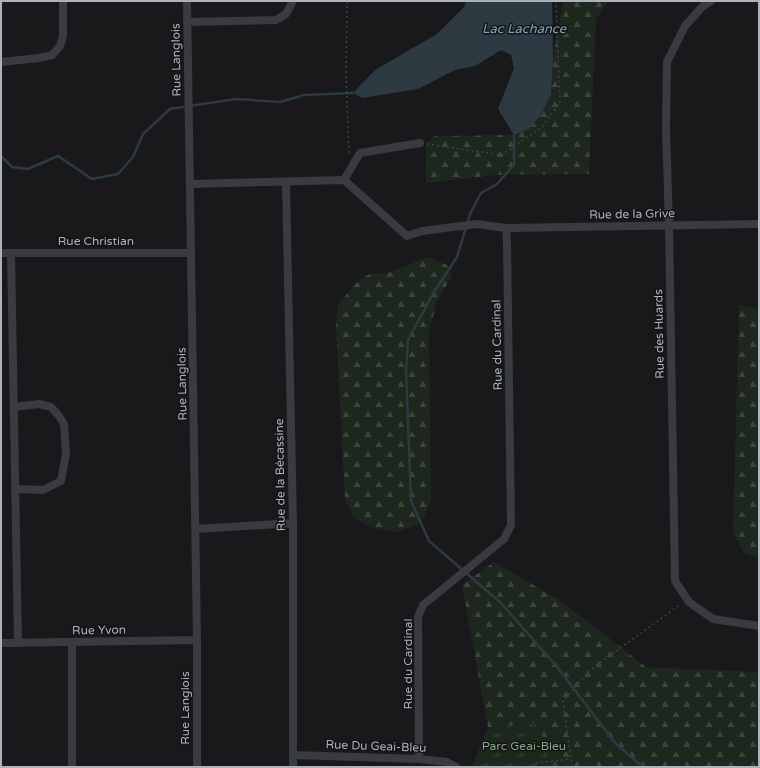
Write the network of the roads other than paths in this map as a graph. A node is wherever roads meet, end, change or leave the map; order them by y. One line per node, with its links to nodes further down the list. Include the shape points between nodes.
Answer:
1 (63, 1): 6 (street, via 63,36 60,46 52,56)
2 (187, 1): 5 (street, Rue Langlois)
3 (292, 1): 5 (street, via 286,14 276,20)
4 (711, 1): 12 (street, Rue des Huards, via 685,26 667,62)
5 (187, 22): 10 (street, Rue Langlois)
6 (1, 62)
7 (420, 143): 8 (street, via 360,153)
8 (344, 180): 9 (street); 13 (street, via 407,236 422,231 477,224)
9 (286, 182): 10 (street); 19 (street, Rue de la Bécassine)
10 (190, 184): 16 (street, Rue Langlois)
11 (759, 224): 12 (street, Rue de la Grive)
12 (669, 225): 13 (street, Rue de la Grive); 21 (street, Rue des Huards, via 675,580 687,600 713,619)
13 (506, 228): 27 (street, Rue du Cardinal, via 510,525 504,539 423,605 418,617)
14 (1, 253): 15 (street, Rue Christian)
15 (11, 253): 16 (street, Rue Christian); 17 (street)
16 (192, 253): 20 (street, Rue Langlois)
17 (14, 407): 18 (street); 18 (street, via 39,404 51,407 64,424 66,454 61,481 43,490)
18 (15, 489): 24 (street)
19 (293, 523): 20 (street); 26 (street, Rue de la Bécassine)
20 (196, 529): 22 (street, Rue Langlois)
21 (759, 626)
22 (197, 640): 23 (street, Rue Yvon); 29 (street, Rue Langlois)
23 (72, 642): 24 (street, Rue Yvon); 28 (street)
24 (18, 643): 25 (street, Rue Yvon)
25 (1, 644)
26 (294, 755): 27 (street, Rue Du Geai-Bleu); 30 (street, Rue de la Bécassine)
27 (419, 759): 31 (street, Rue Du Geai-Bleu, via 447,762)
28 (72, 767)
29 (197, 767)
30 (294, 767)
31 (456, 767)

